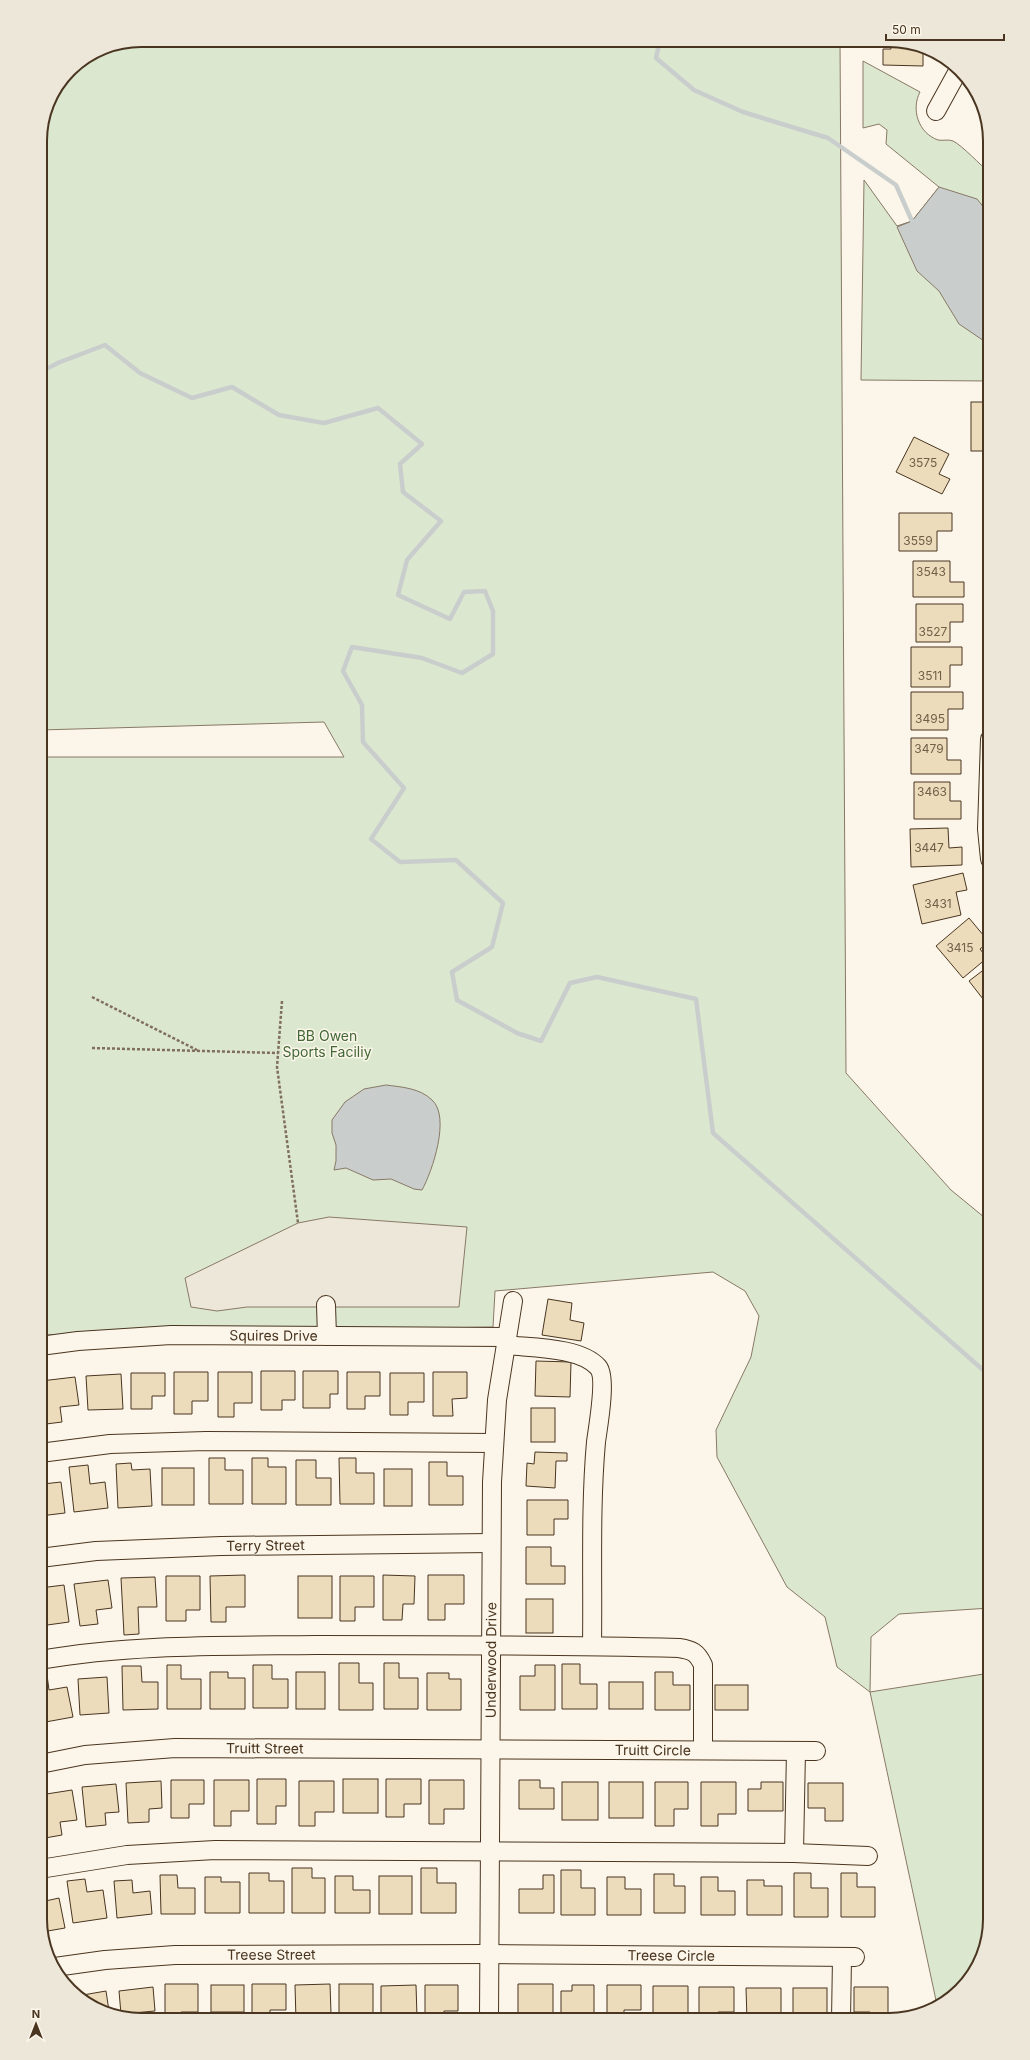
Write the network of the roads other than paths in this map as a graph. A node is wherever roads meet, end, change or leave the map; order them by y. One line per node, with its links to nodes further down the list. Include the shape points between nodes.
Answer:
1 (956, 74): 2 (street)
2 (936, 111)
3 (512, 1301): 6 (street, Underwood Drive)
4 (326, 1305): 5 (street)
5 (327, 1336): 6 (street, Squires Drive); 7 (street, Squires Drive, via 171,1335)
6 (506, 1341): 8 (street, Underwood Drive, via 497,1400); 13 (street, Squires Drive, via 578,1354 591,1359 600,1369 602,1381 596,1446)
7 (47, 1345)
8 (494, 1443): 9 (street, via 206,1441 110,1444); 10 (street, Underwood Drive)
9 (47, 1452)
10 (492, 1543): 11 (street, Terry Street, via 221,1546 96,1551); 12 (street, Underwood Drive)
11 (47, 1557)
12 (491, 1644): 13 (street); 14 (street, via 163,1646 79,1653); 15 (street, Underwood Drive)
13 (592, 1646): 16 (street, via 679,1648 692,1650 699,1656 703,1664)
14 (47, 1659)
15 (490, 1748): 16 (street, Truitt Circle); 19 (street, Truitt Street, via 175,1748 85,1755); 20 (street, Underwood Drive)
16 (703, 1750): 17 (street, Truitt Circle)
17 (796, 1750): 18 (street, Truitt Circle); 21 (street)
18 (816, 1750)
19 (47, 1763)
20 (489, 1851): 21 (street); 23 (street, via 215,1850 127,1855); 24 (street, Underwood Drive)
21 (794, 1854): 22 (street)
22 (868, 1856)
23 (47, 1869)
24 (488, 1954): 25 (street, Treese Street, via 175,1955); 26 (street, Underwood Drive); 27 (street, Treese Circle, via 848,1958)
25 (60, 1966)
26 (489, 2013)
27 (842, 2013)

